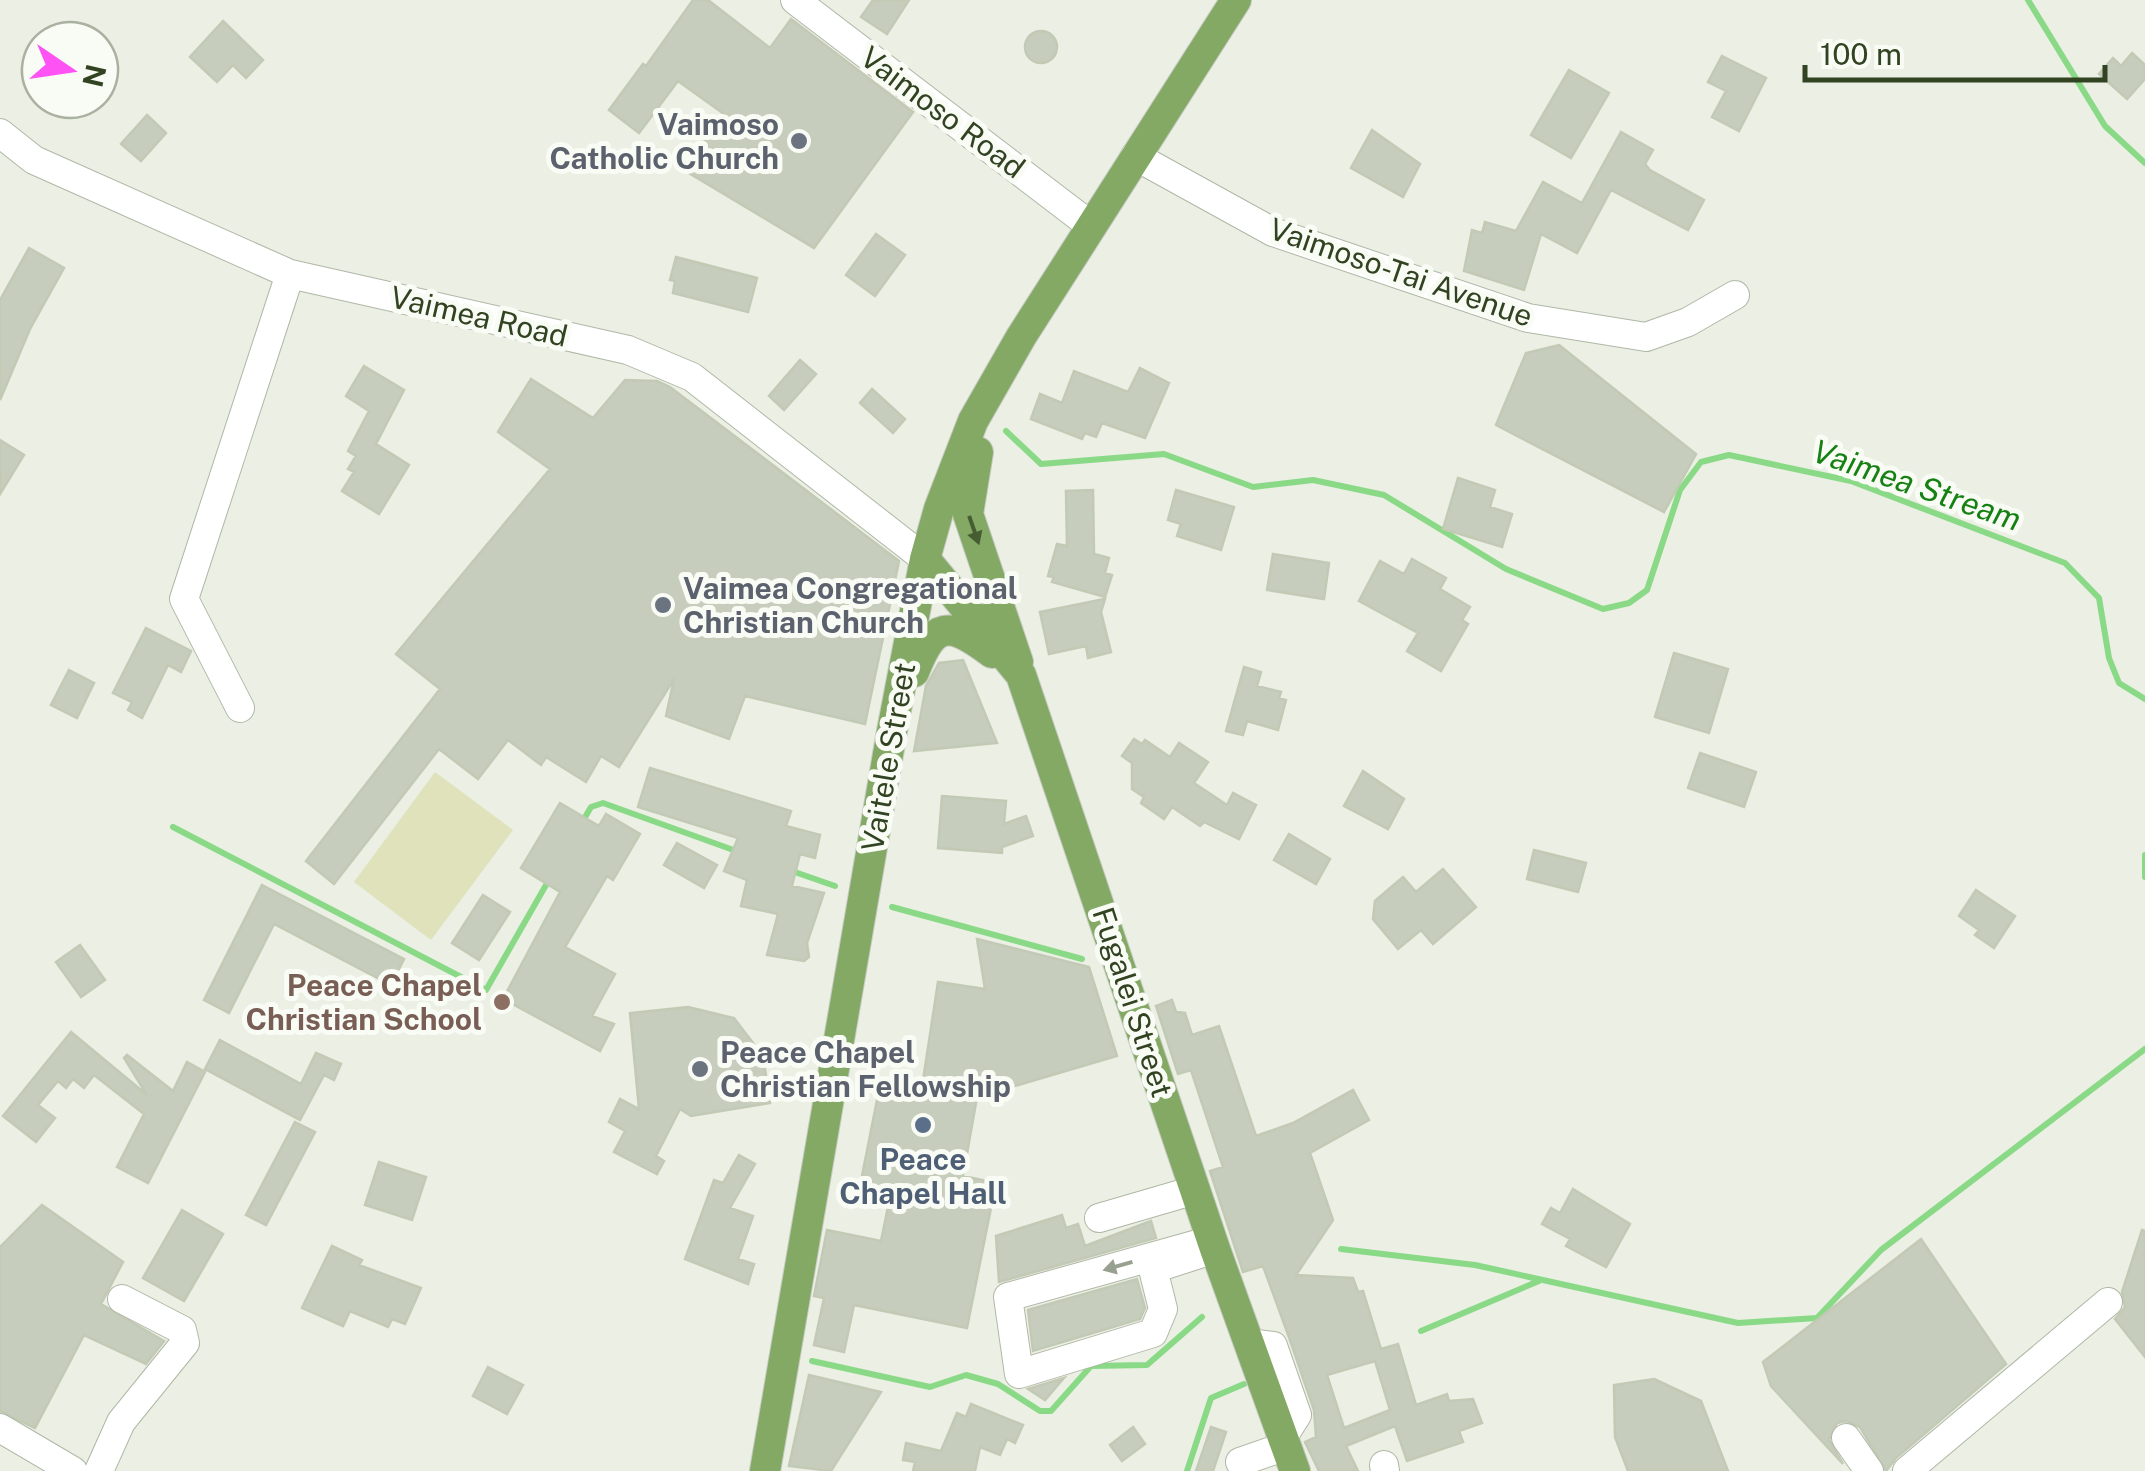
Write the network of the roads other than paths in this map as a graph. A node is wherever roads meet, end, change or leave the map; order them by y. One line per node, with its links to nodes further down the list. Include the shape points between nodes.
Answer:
1 (794, 0): 5 (street, Vaimoso Road)
2 (1236, 0): 4 (main road, Vaitele Street)
3 (0, 133): 6 (street, Vaimea Road, via 34,160)
4 (1135, 156): 5 (main road, Vaitele Street); 7 (street, Vaimoso-Tai Avenue, via 1273,232 1528,318 1646,336 1688,322)
5 (1090, 225): 8 (main road, Vaitele Street)
6 (290, 274): 9 (street, Vaimea Road, via 628,350 692,377); 11 (street, via 184,598)
7 (1735, 294)
8 (1021, 337): 9 (main road, Vaitele Street, via 973,422); 10 (main road, one-way to 10, via 978,453 968,514)
9 (925, 559): 10 (main road, Fugalei Street); 12 (main road, Vaitele Street)
10 (1022, 675): 12 (main road, via 970,636 940,632 927,639); 13 (main road, Fugalei Street)
11 (240, 708)
12 (892, 731): 24 (main road, Vaitele Street)
13 (1195, 1190): 14 (street); 15 (main road, Fugalei Street)
14 (1099, 1218)
15 (1213, 1244): 15 (street, one-way to 15, via 1008,1297 1018,1374 1153,1333 1163,1308 1154,1268); 20 (main road, Fugalei Street)
16 (122, 1299): 23 (street, via 182,1330 186,1344 121,1422)
17 (2108, 1302): 26 (street)
18 (0, 1428): 22 (street)
19 (1846, 1438): 25 (street)
20 (1288, 1451): 21 (street)
21 (1240, 1462)
22 (72, 1471)
23 (99, 1471)
24 (765, 1471)
25 (1869, 1471)
26 (1907, 1471)

